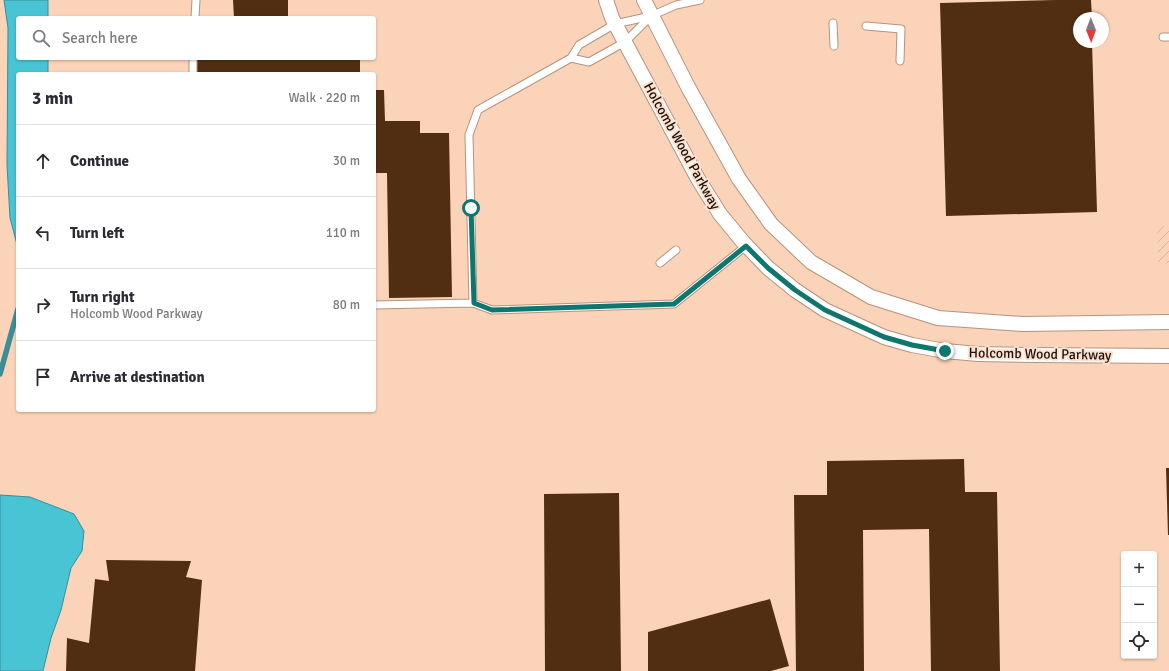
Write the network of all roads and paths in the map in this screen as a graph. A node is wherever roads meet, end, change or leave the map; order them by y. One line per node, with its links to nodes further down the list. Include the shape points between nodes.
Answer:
1 (196, 0): 5 (lane)
2 (606, 0): 8 (street, Holcomb Wood Parkway)
3 (644, 0): 6 (street)
4 (700, 0): 6 (lane, via 676,5)
5 (195, 16)
6 (651, 16): 8 (lane); 10 (lane); 21 (street, via 739,179 771,224 811,262 871,297 938,318 1023,324)
7 (833, 23): 11 (lane)
8 (616, 24): 10 (street, Holcomb Wood Parkway); 12 (lane, via 579,45)
9 (866, 26): 14 (lane, via 901,29)
10 (625, 42): 12 (lane, via 589,62); 16 (street, Holcomb Wood Parkway, via 698,179 720,214)
11 (834, 46)
12 (571, 58): 19 (lane, via 478,110 469,135)
13 (193, 60): 15 (lane)
14 (900, 61)
15 (193, 72)
16 (746, 246): 19 (lane, via 674,304 492,310); 22 (street, Holcomb Wood Parkway, via 795,290 825,310 884,337 912,345 978,354)
17 (676, 250): 18 (lane)
18 (660, 263)
19 (474, 303): 20 (lane)
20 (376, 305)
21 (1169, 322)
22 (1169, 356)

